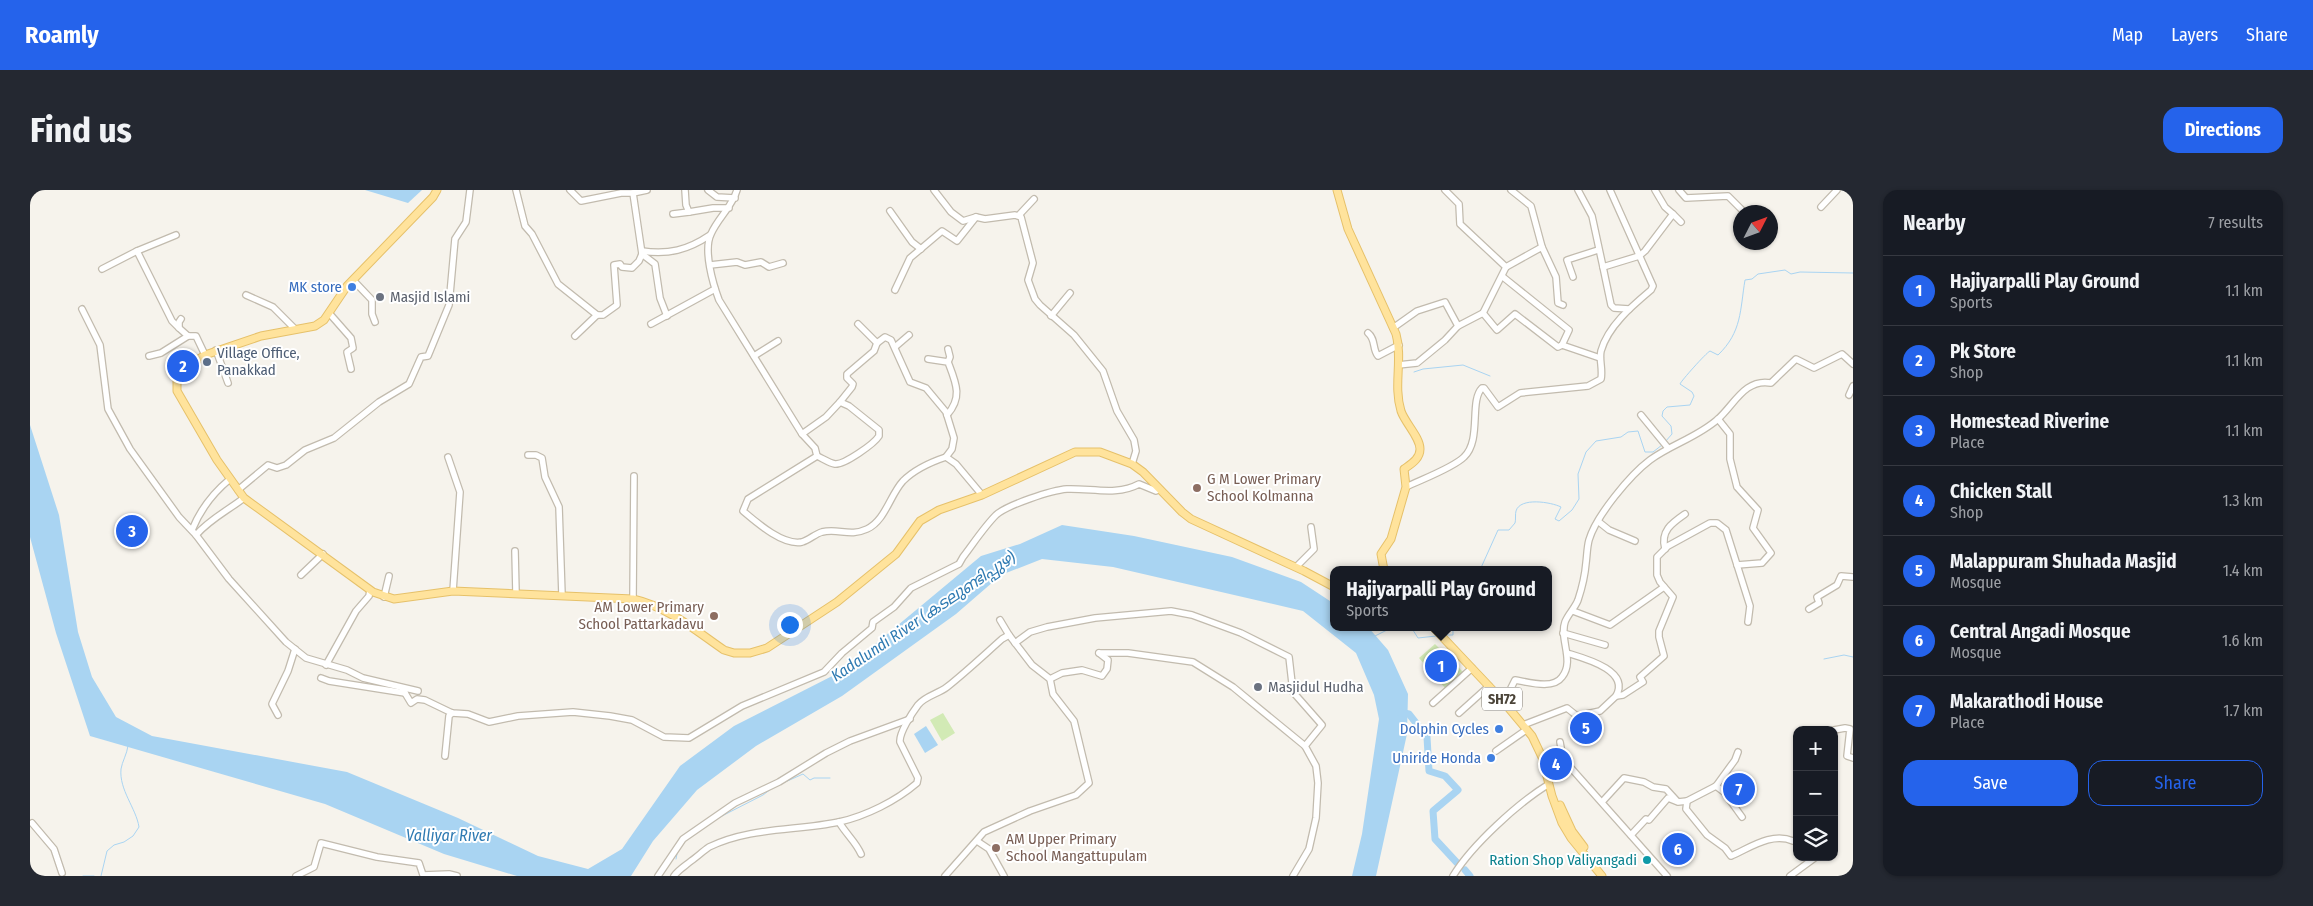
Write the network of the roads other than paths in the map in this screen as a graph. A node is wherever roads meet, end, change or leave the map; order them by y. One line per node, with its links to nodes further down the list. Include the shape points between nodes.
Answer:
1 (437, 190): 48 (main road)
2 (470, 190): 107 (street, via 466,222 455,239 449,305 428,356 421,357 409,384 379,402 334,438 305,450 286,465 278,468 268,465)
3 (516, 190): 58 (street, via 525,226 558,284)
4 (570, 190): 19 (street, via 581,201)
5 (647, 190): 19 (street)
6 (685, 190): 27 (street)
7 (708, 190): 21 (street, via 717,197)
8 (737, 190): 21 (street)
9 (934, 190): 31 (street, via 960,219)
10 (1336, 190): 67 (main road, via 1348,229)
11 (1445, 190): 43 (street, via 1459,204 1460,224)
12 (1511, 190): 35 (street, via 1531,206)
13 (1578, 190): 37 (street, via 1592,216)
14 (1610, 190): 40 (street)
15 (1655, 190): 29 (street)
16 (1679, 190): 20 (street, via 1686,198)
17 (1707, 190): 20 (street)
18 (1836, 190): 24 (street)
19 (634, 192): 39 (street)
20 (1707, 197): 23 (street, via 1728,196)
21 (735, 198): 25 (street)
22 (1034, 199): 30 (street)
23 (1737, 205)
24 (1821, 206)
25 (729, 208): 27 (street); 34 (street)
26 (890, 211): 36 (street, via 912,242)
27 (689, 212): 28 (street)
28 (673, 214)
29 (1673, 214): 32 (street); 40 (street)
30 (1019, 215): 31 (street); 60 (street, via 1033,263 1030,286 1035,299)
31 (976, 217): 36 (street, via 957,241 942,231)
32 (1681, 222)
33 (176, 235): 38 (street)
34 (710, 235): 39 (street, via 678,252); 42 (street)
35 (1542, 248): 43 (street); 53 (street, via 1556,277 1556,298)
36 (921, 249): 50 (street, via 910,258)
37 (1598, 250): 44 (street); 46 (street, via 1567,260)
38 (137, 252): 45 (street); 66 (street, via 172,321)
39 (642, 253): 58 (street, via 632,268 614,265 617,305 603,315); 59 (street, via 654,264)
40 (1639, 256): 44 (street); 54 (street, via 1653,286)
41 (783, 263): 42 (street, via 769,267 761,262)
42 (710, 265): 49 (street)
43 (1506, 267): 47 (street)
44 (1603, 267): 54 (street, via 1611,305)
45 (102, 269)
46 (1573, 276)
47 (1503, 277): 57 (street); 75 (street, via 1569,330)
48 (353, 280): 56 (main road); 62 (street, via 372,300)
49 (715, 289): 59 (street); 82 (street)
50 (895, 290)
51 (1070, 293): 60 (street)
52 (246, 295): 68 (street, via 272,307)
53 (1563, 305)
54 (1629, 308): 83 (street, via 1607,338)
55 (82, 309): 113 (street, via 100,345 108,410 130,449 179,517)
56 (329, 313): 68 (main road, via 315,326); 88 (street, via 353,342 353,348 347,352)
57 (1483, 313): 65 (street); 75 (street, via 1497,330 1515,314 1558,347)
58 (597, 315): 72 (street)
59 (667, 316): 63 (street)
60 (1051, 316): 102 (street, via 1074,335 1104,371 1117,411 1134,440 1136,451)
61 (181, 319): 66 (street)
62 (375, 322)
63 (651, 324)
64 (858, 324): 74 (street)
65 (1458, 326): 67 (street, via 1445,302 1417,311); 87 (street, via 1416,363)
66 (179, 328): 71 (street)
67 (1394, 328): 76 (main road)
68 (295, 329): 79 (main road, via 240,341)
69 (1368, 333): 76 (street, via 1378,356)
70 (909, 335): 77 (street)
71 (188, 336): 80 (street, via 196,336); 81 (street, via 161,353)
72 (575, 336)
73 (778, 341): 82 (street)
74 (877, 342): 77 (street, via 885,337); 92 (street, via 870,356 847,374 853,384)
75 (1562, 345): 83 (street)
76 (1399, 346): 87 (main road)
77 (894, 347): 93 (street, via 910,382 926,388)
78 (948, 348): 85 (street)
79 (216, 350): 80 (main road); 89 (street)
80 (205, 354): 104 (main road, via 182,370 177,381 178,391)
81 (149, 356)
82 (754, 356): 96 (street)
83 (1600, 358): 105 (street, via 1601,378 1588,386 1523,392 1498,407 1482,388 1476,400 1473,438 1465,456)
84 (928, 360): 85 (street)
85 (948, 362): 93 (street, via 957,394 956,405)
86 (1853, 364): 95 (street, via 1842,354 1814,368 1796,358 1771,382 1763,381 1744,389)
87 (1398, 365): 105 (main road, via 1401,412 1421,447 1416,460 1404,469)
88 (351, 369)
89 (228, 383)
90 (1853, 386): 91 (street)
91 (1848, 395)
92 (840, 402): 96 (street); 99 (street, via 876,427 879,436 837,465)
93 (947, 415): 101 (street, via 954,438)
94 (1641, 415): 97 (street)
95 (1718, 419): 97 (street, via 1686,441); 118 (street, via 1730,434 1730,459 1737,486 1758,510 1753,528 1771,553 1762,563)
96 (802, 434): 99 (street, via 815,448)
97 (1667, 446): 111 (street, via 1616,494)
98 (528, 455): 129 (street, via 536,454 542,458 545,477 559,507)
99 (817, 456): 101 (street, via 748,500 743,511 770,533 796,543 830,530 854,534 869,529 879,519 903,481)
100 (448, 457): 127 (street, via 460,492)
101 (946, 457): 108 (street)
102 (1132, 464): 106 (main road); 108 (main road, via 1100,452 1075,452)
103 (634, 476): 131 (street)
104 (230, 479): 107 (main road); 113 (street, via 207,502)
105 (1406, 487): 119 (main road, via 1391,539 1381,554)
106 (1160, 489): 120 (main road, via 1191,519); 153 (street, via 1156,491 1139,484 1127,490 1068,489 1020,503 996,515 959,564 912,588 824,672 742,706 689,738 664,736 632,720 573,712 518,716 490,722 468,714)
107 (238, 490): 109 (main road)
108 (982, 495): 131 (main road, via 939,510 920,521 896,554 838,602 767,648 734,653 724,650 665,610)
109 (244, 498): 113 (street); 117 (main road)
110 (1685, 514): 115 (street, via 1670,524 1665,532)
111 (1599, 522): 114 (street); 133 (street, via 1589,540 1586,571)
112 (1311, 527): 120 (street, via 1314,549)
113 (194, 532): 141 (street, via 229,579)
114 (1635, 541)
115 (1665, 549): 118 (street, via 1694,530 1710,522 1717,523 1726,530); 125 (street, via 1658,556 1657,575)
116 (515, 551): 128 (street)
117 (323, 554): 121 (street); 126 (main road)
118 (1737, 565): 135 (street, via 1750,606)
119 (1383, 566)
120 (1296, 567): 124 (main road)
121 (301, 575)
122 (389, 576): 130 (street)
123 (1853, 577): 132 (street, via 1841,576 1837,585 1817,597 1819,603)
124 (1330, 584)
125 (1664, 587): 133 (street, via 1610,625); 150 (street, via 1673,597 1659,631 1664,656 1640,677 1643,682)
126 (370, 590): 130 (main road); 143 (street)
127 (453, 591): 128 (main road); 130 (main road, via 404,598)
128 (516, 593): 129 (main road)
129 (562, 594): 131 (main road)
130 (384, 597)
131 (633, 599)
132 (1809, 609)
133 (1573, 611): 137 (street)
134 (1000, 620): 138 (street)
135 (1748, 622)
136 (1437, 631): 144 (main road, SH72)
137 (1563, 632): 140 (street); 142 (street)
138 (1009, 635): 139 (street); 156 (street, via 945,689 918,705)
139 (1015, 643): 146 (street); 160 (street, via 1038,629 1089,619 1171,611 1192,615 1258,640 1290,657 1293,692 1322,725)
140 (1605, 644)
141 (295, 649): 143 (street, via 306,658); 155 (street, via 272,704)
142 (1567, 653): 150 (street, via 1596,662 1611,672 1618,684); 151 (street, via 1566,670 1560,680 1540,684 1515,680)
143 (326, 665): 148 (street)
144 (1472, 668): 147 (main road, SH72); 152 (street)
145 (321, 678): 148 (street)
146 (1050, 679): 160 (street, via 1062,672 1082,670 1102,676 1108,660 1099,653 1128,653 1193,662 1233,687); 176 (street, via 1053,694 1074,721 1089,783 1076,795 984,832)
147 (1490, 686): 151 (main road, SH72); 154 (street)
148 (403, 690): 149 (street); 153 (street, via 410,703 417,699 425,700)
149 (418, 691)
150 (1616, 696): 157 (street, via 1596,713 1576,716 1567,708)
151 (1502, 700): 157 (main road, SH72)
152 (1433, 703)
153 (452, 713): 163 (street)
154 (1459, 713)
155 (278, 715)
156 (910, 719): 173 (street, via 899,736 918,778 917,783 863,815); 184 (street, via 838,747 779,782 735,803 682,839)
157 (1525, 728): 161 (street); 164 (main road, SH72)
158 (1838, 729): 165 (street, via 1850,729 1847,756)
159 (1560, 742): 166 (street)
160 (1305, 746): 188 (street, via 1316,766 1316,818 1309,848)
161 (1496, 750)
162 (1738, 752): 168 (street, via 1736,760)
163 (445, 756)
164 (1542, 757): 166 (street); 167 (main road, SH72)
165 (1853, 758)
166 (1563, 760): 170 (street)
167 (1549, 784): 189 (street, via 1478,845); 190 (main road, SH72, via 1562,823); 191 (main road, SH72, via 1572,831)
168 (1716, 786): 169 (street); 172 (street)
169 (1687, 801): 171 (street); 177 (street, via 1686,809 1706,835 1725,848 1730,856 1773,838 1786,838)
170 (1602, 802): 171 (street, via 1624,778 1666,789); 175 (street)
171 (1678, 802): 175 (street, via 1668,798)
172 (1742, 817)
173 (838, 822): 178 (street, via 858,845); 185 (street, via 766,830 720,843 708,848)
174 (32, 823): 180 (street, via 54,849)
175 (1631, 835): 192 (street)
176 (978, 841): 186 (street); 187 (street, via 989,849)
177 (1793, 842)
178 (861, 854)
179 (1810, 861): 181 (street)
180 (61, 873)
181 (1788, 875)
182 (296, 876): 183 (street, via 314,867 321,843 419,863 423,875)
183 (457, 876)
184 (658, 876)
185 (674, 876)
186 (945, 876)
187 (1004, 876)
188 (1293, 876)
189 (1454, 876)
190 (1602, 876)
191 (1608, 876)
192 (1667, 876)

